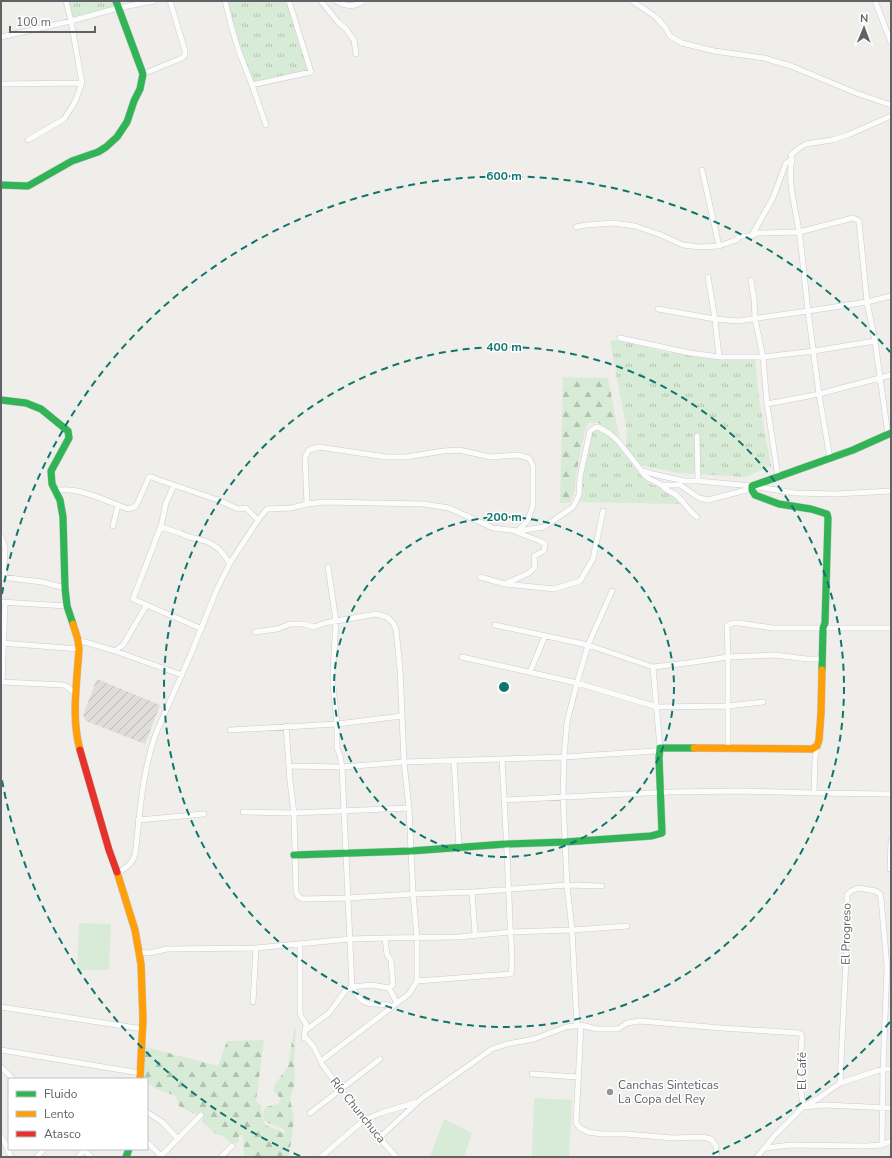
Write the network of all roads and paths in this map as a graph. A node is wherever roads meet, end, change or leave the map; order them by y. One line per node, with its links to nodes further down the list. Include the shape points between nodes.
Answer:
1 (66, 1): 12 (street)
2 (154, 1): 11 (street)
3 (170, 1): 16 (street, via 185,55)
4 (225, 1): 19 (street, via 230,25)
5 (289, 1): 19 (street, via 311,72)
6 (321, 1): 15 (street, via 354,40)
7 (336, 1): 8 (street, via 353,6)
8 (363, 1)
9 (632, 1): 20 (street, via 656,17 670,36 682,42 714,51 764,58 791,66)
10 (875, 1): 14 (street)
11 (117, 5): 12 (street); 16 (street)
12 (71, 21): 13 (street); 17 (street)
13 (1, 37)
14 (891, 42)
15 (356, 54)
16 (143, 74): 26 (street, via 127,122 106,147 72,161 28,186)
17 (82, 83): 18 (street); 23 (street, via 75,102 64,119)
18 (1, 84)
19 (252, 85): 22 (street)
20 (891, 105)
21 (891, 116): 24 (street, via 848,135 806,144 791,155)
22 (266, 125)
23 (28, 140)
24 (792, 159): 28 (street, via 791,185); 29 (street, via 786,163 773,198)
25 (702, 170): 30 (street)
26 (1, 185)
27 (576, 227): 30 (street, via 620,224 635,226 683,245)
28 (799, 232): 29 (street, via 758,233); 34 (street, via 853,218 859,221); 36 (street)
29 (751, 236): 30 (street, via 740,236)
30 (719, 246)
31 (708, 277): 37 (street)
32 (751, 280): 38 (street)
33 (891, 296): 34 (street)
34 (867, 302): 36 (street); 40 (street)
35 (658, 309): 37 (street)
36 (808, 311): 38 (street); 41 (street)
37 (715, 319): 38 (street); 42 (street)
38 (755, 319): 43 (street)
39 (620, 338): 42 (street, via 690,353)
40 (876, 341): 41 (street); 45 (street)
41 (814, 351): 43 (street); 46 (street)
42 (719, 356): 43 (street)
43 (763, 357): 48 (street)
44 (891, 375): 45 (street)
45 (880, 378): 46 (street); 49 (street)
46 (819, 394): 48 (street); 51 (street)
47 (1, 400): 58 (street, via 26,403 41,409 68,431 69,438 51,471 52,484)
48 (767, 404): 53 (street)
49 (889, 434): 51 (street)
50 (697, 436): 54 (street)
51 (830, 458): 53 (street)
52 (641, 470): 54 (street, via 684,481); 56 (street, via 646,477); 67 (street, via 618,441 596,427 590,431 580,477 579,495 573,507 544,527)
53 (778, 476): 57 (street)
54 (698, 481): 57 (street)
55 (174, 485): 61 (street, via 149,477 135,507 128,509); 64 (street, via 238,509 246,508); 66 (street, via 166,503)
56 (661, 485): 57 (street, via 680,485 696,496 708,500); 63 (street, via 675,494)
57 (752, 488): 59 (street, via 835,494); 81 (street, via 755,495 779,504 827,514 828,568)
58 (56, 491): 61 (street, via 77,490); 74 (street, via 63,517)
59 (891, 491)
60 (307, 504): 64 (street, via 267,509); 67 (street, via 424,504 449,508 493,528); 67 (street, via 305,457 309,450 319,447 386,458 459,450 491,457 518,455 529,458 533,466 533,505 528,520)
61 (118, 505): 65 (street)
62 (603, 511): 73 (street, via 593,559 580,581 554,589)
63 (697, 517)
64 (258, 520): 69 (street)
65 (113, 526)
66 (161, 527): 69 (street, via 205,540 219,549); 78 (street, via 133,600)
67 (516, 531): 73 (street, via 540,540 545,544 544,551 534,556 535,567 529,573)
68 (1, 536): 71 (street, via 5,548)
69 (230, 563): 83 (street)
70 (328, 567): 79 (street)
71 (3, 577): 74 (street)
72 (480, 577): 73 (street)
73 (505, 584)
74 (65, 588): 77 (street)
75 (612, 592): 88 (street)
76 (3, 603): 77 (street); 87 (street)
77 (67, 606): 86 (street)
78 (146, 606): 83 (street); 90 (street, via 123,645)
79 (336, 621): 84 (street, via 314,627 290,624); 102 (street, via 376,614 393,623 396,629 400,669); 103 (street, via 333,686)
80 (495, 626): 85 (street)
81 (823, 628): 82 (street); 92 (street, via 773,628 732,623 727,626); 93 (street)
82 (891, 628)
83 (202, 629): 96 (street)
84 (255, 632)
85 (545, 636): 88 (street); 95 (street)
86 (78, 640): 89 (street); 90 (street)
87 (2, 643): 89 (street); 98 (street, via 2,682 63,685)
88 (588, 645): 94 (street); 97 (street)
89 (79, 649): 98 (street)
90 (115, 651): 96 (street)
91 (462, 657): 95 (street)
92 (728, 657): 93 (street, via 775,655); 94 (street); 100 (street)
93 (822, 659): 106 (street)
94 (653, 667): 101 (street)
95 (530, 672): 97 (street)
96 (182, 675): 125 (street, via 151,746)
97 (577, 683): 101 (street); 109 (street, via 567,722)
98 (76, 694): 134 (street, via 77,739)
99 (762, 702): 100 (street)
100 (728, 706): 101 (street); 108 (street)
101 (657, 707): 107 (street)
102 (402, 716): 103 (street); 112 (street)
103 (337, 724): 104 (street); 114 (street, via 337,748)
104 (286, 726): 105 (street); 113 (street)
105 (230, 730)
106 (817, 746): 108 (street, via 812,749); 116 (street)
107 (660, 748): 108 (street); 109 (street, via 655,752); 115 (street)
108 (728, 748)
109 (564, 757): 110 (street); 118 (street)
110 (502, 759): 111 (street); 119 (street)
111 (454, 760): 112 (street); 129 (street)
112 (404, 762): 114 (street); 120 (street)
113 (289, 766): 114 (street); 123 (street)
114 (342, 767): 121 (street)
115 (661, 792): 116 (street); 118 (street); 127 (street, via 662,833)
116 (814, 793): 117 (street)
117 (891, 794)
118 (564, 797): 119 (street); 127 (street)
119 (504, 800): 128 (street)
120 (410, 808): 121 (street); 130 (street)
121 (343, 811): 123 (street); 131 (street)
122 (244, 812): 123 (street)
123 (294, 813): 132 (street)
124 (204, 814): 125 (street)
125 (138, 820): 134 (street, via 133,861)
126 (891, 841): 133 (street)
127 (565, 842): 128 (street); 135 (street)
128 (506, 844): 129 (street); 137 (street)
129 (459, 847): 130 (street)
130 (412, 851): 131 (street); 139 (street)
131 (345, 853): 132 (street); 140 (street)
132 (294, 855): 140 (street, via 298,896 302,899)
133 (891, 869)
134 (117, 873): 150 (street, via 135,930)
135 (567, 885): 136 (street); 137 (street); 142 (street)
136 (602, 886)
137 (509, 890): 138 (street); 143 (street)
138 (472, 892): 139 (street); 144 (street)
139 (413, 894): 140 (street); 145 (street)
140 (348, 898): 147 (street)
141 (627, 926): 142 (street)
142 (572, 930): 143 (street); 158 (street)
143 (510, 932): 144 (street); 151 (street, via 513,959 511,974)
144 (475, 934): 145 (street, via 458,937)
145 (417, 937): 146 (street); 151 (street)
146 (385, 938): 147 (street); 153 (street, via 387,955 391,960 393,985)
147 (350, 940): 148 (street); 152 (street)
148 (300, 944): 149 (street); 160 (street, via 300,1014)
149 (256, 948): 150 (street); 154 (street)
150 (138, 952): 159 (street, via 143,984)
151 (417, 981): 155 (street, via 409,994)
152 (352, 987): 153 (street, via 372,985); 157 (street, via 362,1001 389,1005); 160 (street, via 346,990 329,1013)
153 (389, 988): 155 (street)
154 (253, 1002)
155 (397, 1003): 157 (street)
156 (1, 1006): 159 (street)
157 (390, 1008): 163 (street)
158 (579, 1025): 169 (street); 173 (street, via 492,1049); 174 (street, El Café, via 597,1029 618,1029 627,1023 640,1021 801,1034 799,1075)
159 (143, 1029): 168 (street)
160 (306, 1030): 163 (street, Río Chunchuca, via 304,1038 314,1047)
161 (1, 1050): 168 (street)
162 (380, 1059): 172 (street)
163 (321, 1061): 172 (street, Río Chunchuca)
164 (1, 1067): 170 (street)
165 (891, 1069): 166 (street)
166 (883, 1070): 171 (street); 171 (street, El Progreso, via 887,967 881,898 876,891 858,888 847,895); 175 (street)
167 (532, 1074): 169 (street)
168 (140, 1076)
169 (578, 1077): 197 (street, via 576,1123 580,1128 602,1134 712,1139)
170 (12, 1078)
171 (840, 1083): 174 (street)
172 (341, 1090): 178 (street); 180 (street, Río Chunchuca)
173 (418, 1102): 180 (street); 181 (street)
174 (802, 1107): 175 (street, via 825,1104); 188 (street)
175 (883, 1107): 176 (street); 186 (street)
176 (891, 1108)
177 (148, 1113): 183 (street, via 162,1122)
178 (310, 1113)
179 (201, 1115): 183 (street)
180 (364, 1120): 181 (street, Río Chunchuca); 195 (street)
181 (380, 1137): 196 (street, Río Chunchuca)
182 (1, 1139): 190 (street)
183 (178, 1139): 193 (street)
184 (891, 1141): 186 (street)
185 (148, 1143): 193 (street)
186 (882, 1145): 188 (street, via 791,1145)
187 (232, 1146): 194 (street)
188 (765, 1148): 198 (street)
189 (84, 1150): 191 (street); 192 (street)
190 (11, 1157)
191 (78, 1157)
192 (91, 1157)
193 (161, 1157)
194 (221, 1157)
195 (321, 1157)
196 (396, 1157)
197 (717, 1157)
198 (757, 1157)

